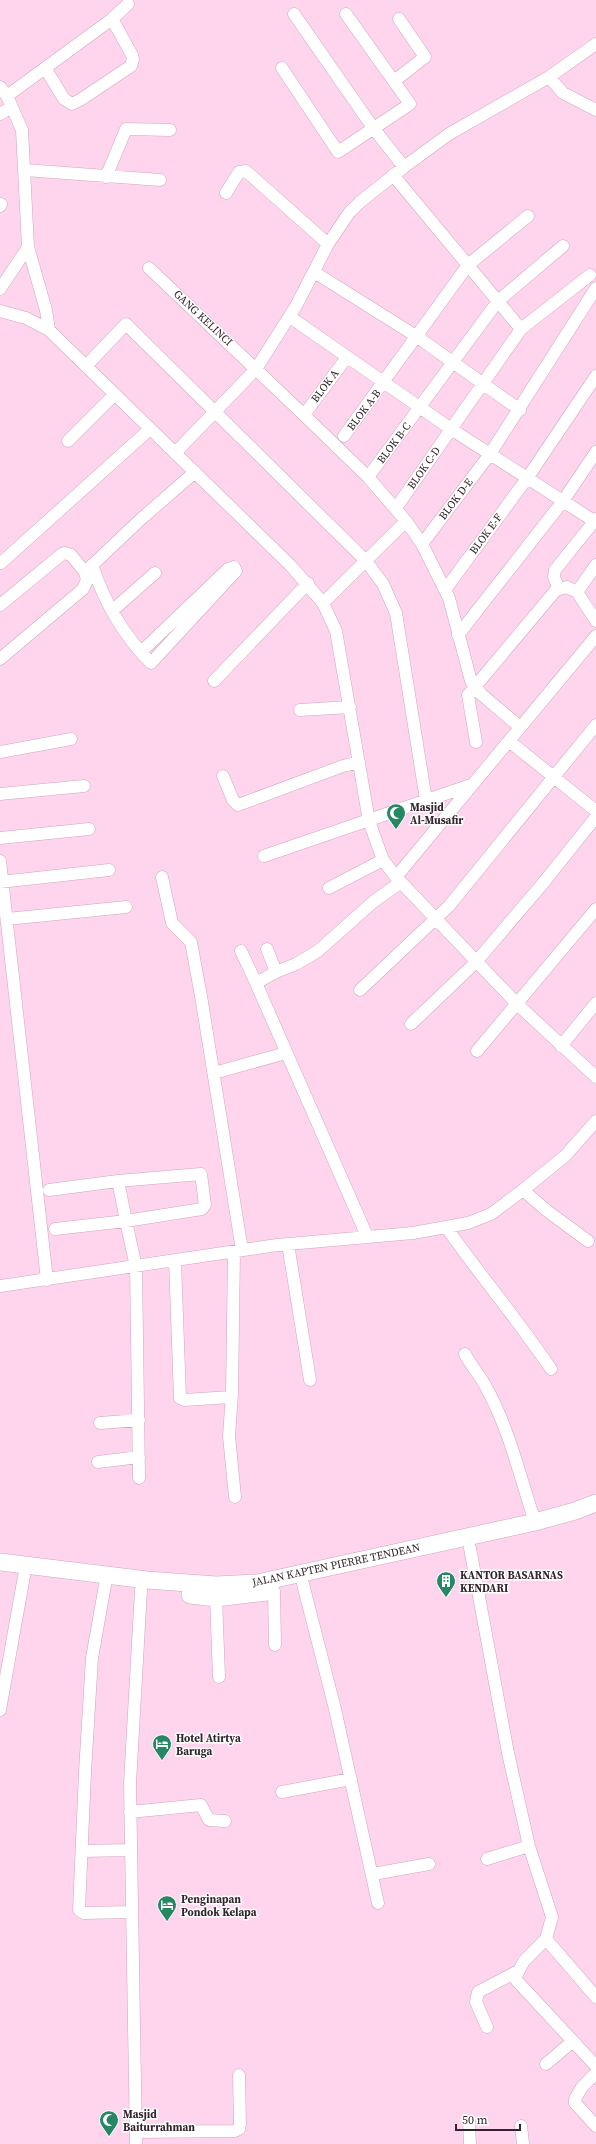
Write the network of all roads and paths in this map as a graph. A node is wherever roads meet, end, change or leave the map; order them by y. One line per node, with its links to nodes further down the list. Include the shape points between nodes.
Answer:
1 (128, 4): 4 (street)
2 (294, 14): 14 (street)
3 (346, 14): 10 (street)
4 (112, 19): 7 (street); 7 (street, via 132,55 131,66 72,104 64,98)
5 (399, 19): 10 (street, via 425,57)
6 (596, 44): 9 (street)
7 (45, 68): 11 (street)
8 (282, 68): 14 (street, via 338,152)
9 (549, 77): 12 (street, via 563,93); 16 (street, via 463,125)
10 (394, 81): 14 (street, via 410,104)
11 (6, 97): 13 (street); 17 (street, via 22,130)
12 (596, 110)
13 (0, 114)
14 (374, 129): 16 (street)
15 (170, 130): 19 (street, via 126,129)
16 (404, 167): 18 (street)
17 (25, 170): 19 (street); 25 (street)
18 (393, 175): 23 (street, via 349,213); 26 (street)
19 (106, 177): 20 (street)
20 (160, 180)
21 (226, 193): 23 (street, via 239,172 246,170)
22 (528, 216): 26 (street, BLOK A-B)
23 (328, 244): 28 (street)
24 (563, 246): 32 (street, BLOK B-C)
25 (28, 247): 31 (street); 38 (street)
26 (468, 265): 32 (street); 39 (street, BLOK A-B)
27 (149, 268): 43 (street, GANG KELINCI)
28 (314, 272): 36 (street); 39 (street)
29 (590, 275): 37 (street, BLOK C-D)
30 (596, 288): 33 (street, BLOK D-E)
31 (0, 289)
32 (498, 301): 37 (street); 41 (street, BLOK B-C)
33 (587, 302): 35 (street); 49 (street, BLOK D-E)
34 (0, 311): 38 (street, via 26,318)
35 (596, 311)
36 (290, 317): 40 (street); 43 (street)
37 (522, 329): 46 (street, BLOK C-D)
38 (49, 330): 42 (street)
39 (416, 336): 41 (street); 45 (street, BLOK A-B)
40 (347, 357): 45 (street); 51 (street, BLOK A)
41 (452, 362): 46 (street); 48 (street, BLOK B-C)
42 (86, 366): 47 (street); 50 (street, via 126,324)
43 (256, 369): 50 (street); 51 (street, GANG KELINCI)
44 (596, 376): 60 (street, BLOK E-F)
45 (384, 383): 48 (street); 54 (street, BLOK A-B)
46 (483, 385): 49 (street); 53 (street, BLOK C-D)
47 (114, 394): 52 (street); 55 (street)
48 (421, 408): 53 (street); 61 (street, BLOK B-C)
49 (520, 410): 58 (street, BLOK D-E)
50 (215, 412): 57 (street); 67 (street)
51 (304, 415): 61 (street, GANG KELINCI)
52 (150, 429): 57 (street); 68 (street)
53 (451, 429): 58 (street); 63 (street, BLOK C-D)
54 (344, 436)
55 (68, 441)
56 (596, 452): 62 (street)
57 (175, 453): 59 (street)
58 (490, 454): 60 (street); 66 (street, BLOK D-E)
59 (195, 472): 70 (street); 72 (street)
60 (528, 477): 62 (street); 74 (street, BLOK E-F)
61 (368, 478): 63 (street, GANG KELINCI)
62 (563, 501): 64 (street); 80 (street)
63 (396, 508): 65 (street, GANG KELINCI)
64 (595, 520): 73 (street, via 555,570 554,577)
65 (406, 521): 66 (street, GANG KELINCI); 67 (street)
66 (422, 544): 74 (street, GANG KELINCI)
67 (366, 561): 76 (street); 100 (street, via 383,584 396,613)
68 (1, 563)
69 (596, 565): 75 (street)
70 (89, 569): 77 (street, via 68,553 62,554); 78 (street); 83 (street, via 83,589)
71 (155, 573): 78 (street)
72 (308, 583): 76 (street); 84 (street)
73 (559, 589): 75 (street, via 567,587); 85 (street)
74 (445, 590): 80 (street, GANG KELINCI)
75 (577, 592): 79 (street)
76 (323, 603): 86 (street, via 336,631)
77 (0, 605)
78 (113, 610): 82 (street, via 123,629)
79 (596, 621)
80 (458, 635): 85 (street, GANG KELINCI, via 467,673)
81 (596, 636): 89 (street)
82 (141, 652): 82 (street, via 151,663 236,571 234,567 228,569)
83 (0, 658)
84 (214, 682)
85 (475, 687): 89 (street); 92 (street, via 468,695 468,699)
86 (350, 707): 87 (street); 94 (street)
87 (300, 710)
88 (596, 725): 96 (street)
89 (520, 727): 91 (street)
90 (71, 739): 93 (street)
91 (509, 741): 96 (street); 97 (street)
92 (476, 742)
93 (0, 752)
94 (359, 762): 95 (street, via 238,806); 103 (street)
95 (223, 776)
96 (554, 778): 101 (street); 117 (street)
97 (472, 785): 100 (street); 111 (street)
98 (84, 786): 99 (street)
99 (0, 794)
100 (426, 800): 103 (street)
101 (596, 811)
102 (596, 817): 120 (street)
103 (369, 820): 106 (street); 107 (street)
104 (89, 829): 105 (street)
105 (0, 838)
106 (264, 856)
107 (383, 860): 111 (street); 113 (street)
108 (0, 862): 112 (street)
109 (109, 870): 112 (street)
110 (162, 877): 130 (street, via 172,923 190,942)
111 (399, 879): 117 (street); 121 (street, via 318,951)
112 (1, 882): 116 (street)
113 (329, 888)
114 (126, 907): 116 (street)
115 (596, 909): 125 (street)
116 (7, 919): 145 (street)
117 (436, 920): 120 (street); 123 (street)
118 (267, 949): 121 (street)
119 (241, 951): 122 (street)
120 (476, 962): 125 (street); 126 (street)
121 (276, 972): 122 (street)
122 (256, 983): 129 (street)
123 (360, 990)
124 (596, 1003): 127 (street)
125 (516, 1004): 127 (street); 128 (street)
126 (411, 1024)
127 (561, 1046): 131 (street)
128 (477, 1051)
129 (286, 1053): 130 (street); 139 (street)
130 (214, 1073): 142 (street)
131 (596, 1077)
132 (596, 1121): 135 (street, via 564,1156)
133 (118, 1181): 134 (street); 136 (street); 136 (street, via 199,1173 202,1177 205,1205 202,1209)
134 (49, 1190)
135 (523, 1190): 137 (street, via 484,1218); 140 (street)
136 (126, 1222): 138 (street); 144 (street)
137 (446, 1226): 139 (street, via 413,1233); 148 (street)
138 (55, 1229)
139 (367, 1236): 141 (street)
140 (588, 1241)
141 (288, 1244): 142 (street); 149 (street)
142 (238, 1251): 143 (street); 150 (street)
143 (175, 1261): 144 (street); 150 (street, via 180,1398 184,1400)
144 (136, 1266): 145 (street); 151 (street)
145 (47, 1280): 146 (street)
146 (0, 1286)
147 (465, 1354): 159 (street, via 470,1366 487,1387 501,1421)
148 (551, 1369)
149 (310, 1380)
150 (231, 1397): 156 (street, via 229,1436)
151 (139, 1420): 152 (street); 153 (street)
152 (100, 1423)
153 (139, 1457): 154 (street); 155 (street)
154 (98, 1462)
155 (139, 1478)
156 (235, 1497)
157 (596, 1502): 159 (highway, JALAN KAPTEN PIERRE TENDEAN, via 575,1511)
158 (596, 1515): 160 (highway, JALAN KAPTEN PIERRE TENDEAN)
159 (534, 1522): 161 (highway, JALAN KAPTEN PIERRE TENDEAN)
160 (470, 1548): 161 (highway, JALAN KAPTEN PIERRE TENDEAN); 177 (street, via 508,1752)
161 (413, 1554): 162 (highway, JALAN KAPTEN PIERRE TENDEAN, via 258,1583 216,1586); 165 (highway, JALAN KAPTEN PIERRE TENDEAN)
162 (0, 1562)
163 (0, 1572): 164 (highway, JALAN KAPTEN PIERRE TENDEAN)
164 (24, 1576): 166 (highway, JALAN KAPTEN PIERRE TENDEAN); 172 (street)
165 (303, 1584): 168 (highway, JALAN KAPTEN PIERRE TENDEAN); 173 (street)
166 (104, 1585): 167 (highway, JALAN KAPTEN PIERRE TENDEAN); 179 (street, via 92,1658)
167 (141, 1590): 169 (highway, JALAN KAPTEN PIERRE TENDEAN); 175 (street)
168 (274, 1592): 169 (highway, JALAN KAPTEN PIERRE TENDEAN); 170 (street)
169 (216, 1598): 171 (street)
170 (275, 1645)
171 (219, 1677)
172 (0, 1710)
173 (351, 1779): 174 (street); 182 (street)
174 (282, 1792)
175 (130, 1812): 176 (street, via 201,1806 209,1820); 178 (street)
176 (225, 1820)
177 (529, 1846): 180 (street); 185 (street, via 552,1917)
178 (130, 1850): 179 (street); 184 (street)
179 (82, 1851): 184 (street, via 79,1910)
180 (487, 1859)
181 (429, 1864): 182 (street)
182 (372, 1874): 183 (street)
183 (378, 1903)
184 (132, 1912): 197 (street)
185 (546, 1939): 186 (street); 187 (street)
186 (516, 1972): 188 (street, via 478,1992 476,2002); 189 (street, via 517,1981)
187 (596, 1997)
188 (487, 2027)
189 (572, 2041): 190 (street); 191 (street)
190 (546, 2064)
191 (596, 2066)
192 (596, 2073): 196 (street, via 575,2099)
193 (239, 2075): 197 (street, via 240,2124 235,2132)
194 (469, 2121): 198 (street)
195 (521, 2126): 199 (street)
196 (596, 2126)
197 (136, 2138)
198 (470, 2144)
199 (523, 2144)

